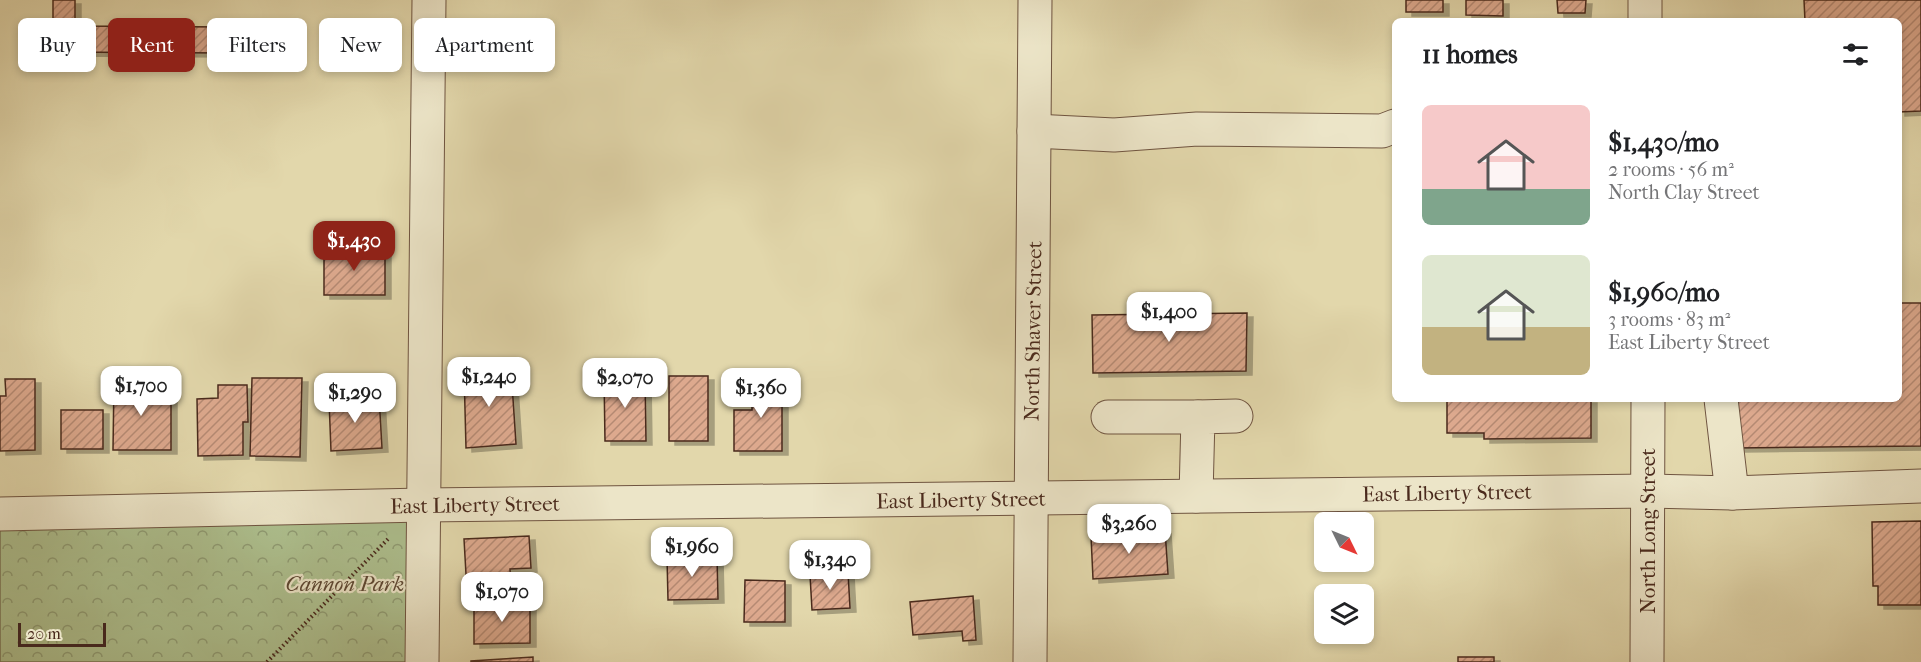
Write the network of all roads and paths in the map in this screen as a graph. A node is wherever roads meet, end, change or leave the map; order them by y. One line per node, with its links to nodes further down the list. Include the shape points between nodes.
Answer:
1 (429, 0): 17 (street)
2 (1035, 0): 6 (street, North Shaver Street)
3 (1645, 0): 4 (street)
4 (1645, 18)
5 (1392, 127): 6 (street, via 1382,131 1197,129 1114,135)
6 (1034, 131): 16 (street, North Shaver Street)
7 (1648, 402): 13 (street, North Long Street)
8 (1721, 402): 14 (street)
9 (1236, 416): 11 (street)
10 (1108, 417): 11 (street)
11 (1198, 417): 15 (street)
12 (1921, 486): 14 (street, East Liberty Street)
13 (1648, 491): 14 (street, East Liberty Street); 15 (street, East Liberty Street); 23 (street, North Long Street)
14 (1732, 493)
15 (1196, 496): 16 (street, East Liberty Street)
16 (1031, 499): 17 (street, East Liberty Street); 22 (street, North Shaver Street)
17 (424, 505): 18 (street, East Liberty Street); 21 (street)
18 (0, 514)
19 (396, 532): 20 (path)
20 (267, 662)
21 (422, 662)
22 (1030, 662)
23 (1647, 662)

